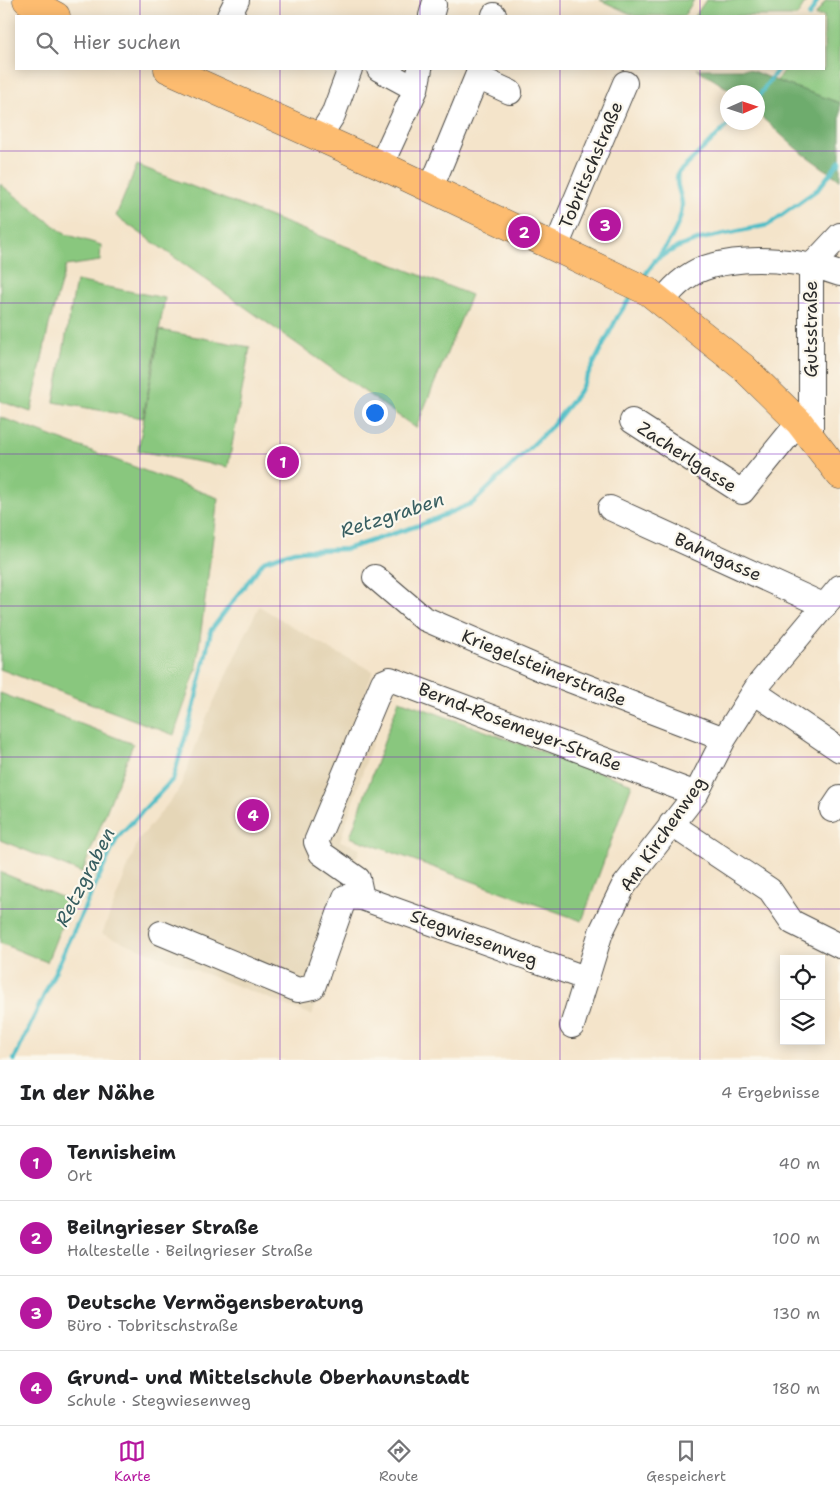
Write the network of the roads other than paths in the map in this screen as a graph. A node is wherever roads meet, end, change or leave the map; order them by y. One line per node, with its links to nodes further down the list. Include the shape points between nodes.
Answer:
1 (27, 0): 3 (main road)
2 (237, 0): 4 (street)
3 (54, 15)
4 (230, 15)
5 (173, 70): 9 (main road)
6 (350, 70): 13 (street, via 333,115)
7 (383, 70): 10 (street)
8 (478, 73): 12 (street); 15 (street)
9 (203, 76): 13 (main road)
10 (418, 79): 14 (street)
11 (625, 83): 17 (street, Tobritschstraße)
12 (510, 92)
13 (319, 137): 14 (main road)
14 (381, 165): 15 (main road)
15 (431, 188): 17 (main road)
16 (840, 235): 18 (street, Gutsstraße)
17 (556, 247): 20 (main road, via 624,278)
18 (812, 265): 19 (street); 20 (street, via 742,261 710,266); 22 (street, Gutsstraße)
19 (840, 274)
20 (656, 297): 22 (main road, via 742,367)
21 (632, 421): 22 (street, Zacherlgasse, via 742,492)
22 (805, 428): 23 (main road)
23 (840, 475)
24 (610, 508): 27 (street, Bahngasse)
25 (376, 577): 29 (street, Kriegelsteinerstraße, via 423,618 541,669)
26 (840, 587): 27 (street, Am Kirchenweg)
27 (826, 606): 28 (street, Am Kirchenweg)
28 (754, 692): 29 (street, Am Kirchenweg); 30 (street)
29 (724, 738): 31 (street, Am Kirchenweg)
30 (840, 750)
31 (696, 794): 32 (street, Am Kirchenweg); 33 (street, Bernd-Rosemeyer-Straße, via 390,679 383,682 316,842 321,853 358,879)
32 (671, 824): 35 (street, via 770,890 792,922); 36 (street, Am Kirchenweg, via 624,887 601,932)
33 (362, 898): 34 (street, via 345,897 313,987 298,990); 36 (street, Stegwiesenweg)
34 (161, 933)
35 (840, 946)
36 (585, 978): 37 (street, Am Kirchenweg)
37 (572, 1026)

